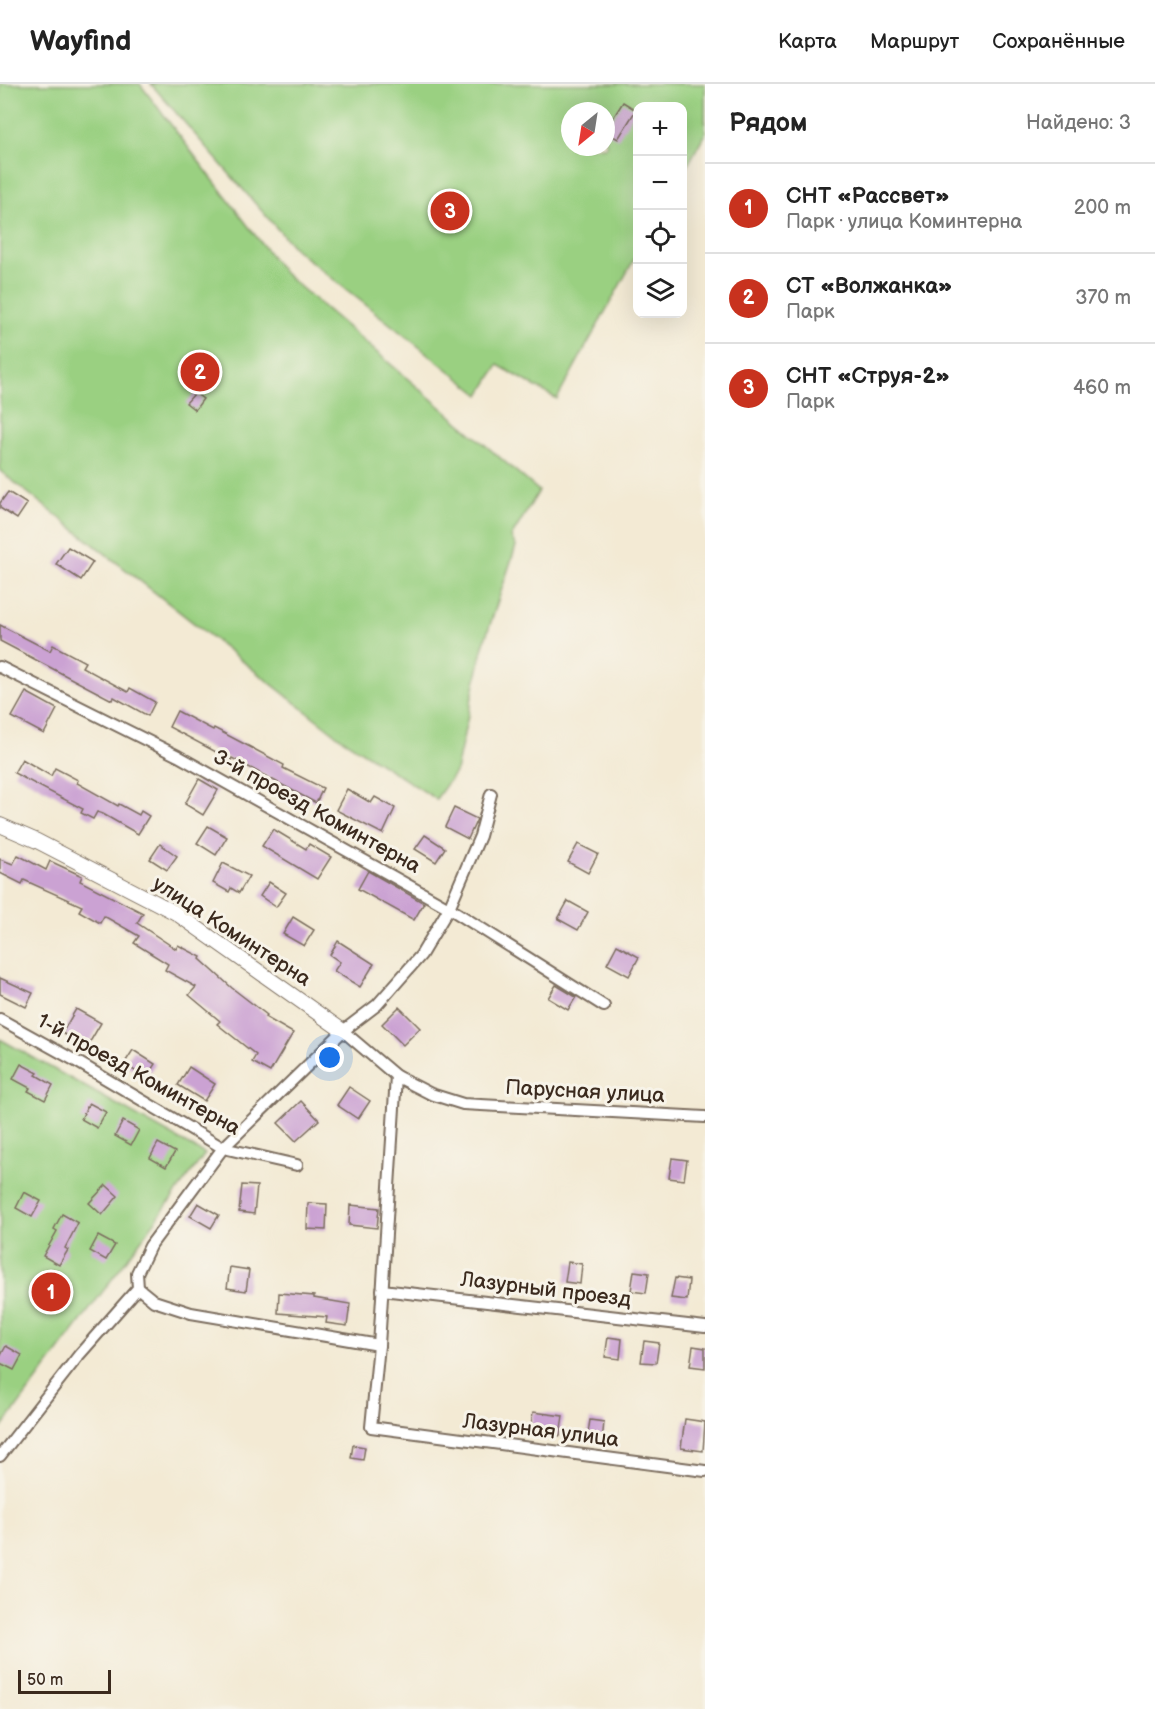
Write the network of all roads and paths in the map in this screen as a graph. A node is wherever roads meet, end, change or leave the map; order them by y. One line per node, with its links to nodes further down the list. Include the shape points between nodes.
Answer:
1 (0, 667): 4 (street, 3-й проезд Коминтерна, via 178,756)
2 (491, 794): 4 (street, via 480,836)
3 (0, 825): 7 (street, улица Коминтерна, via 176,914)
4 (449, 908): 5 (street, 3-й проезд Коминтерна); 7 (street, via 422,955 377,1005)
5 (604, 1006)
6 (0, 1019): 11 (street, 1-й проезд Коминтерна)
7 (343, 1031): 8 (street, улица Коминтерна); 11 (street)
8 (396, 1076): 9 (street, улица Коминтерна, via 431,1094); 14 (street)
9 (463, 1104): 10 (street, Парусная улица)
10 (705, 1117)
11 (223, 1148): 12 (street, 1-й проезд Коминтерна); 13 (street, via 150,1246 136,1272)
12 (297, 1165)
13 (138, 1288): 16 (street, via 154,1301 191,1313); 17 (street, via 79,1355)
14 (382, 1290): 15 (street, Лазурный проезд); 16 (street)
15 (705, 1327)
16 (379, 1345): 18 (street, Лазурная улица, via 371,1427)
17 (0, 1456)
18 (705, 1471)

